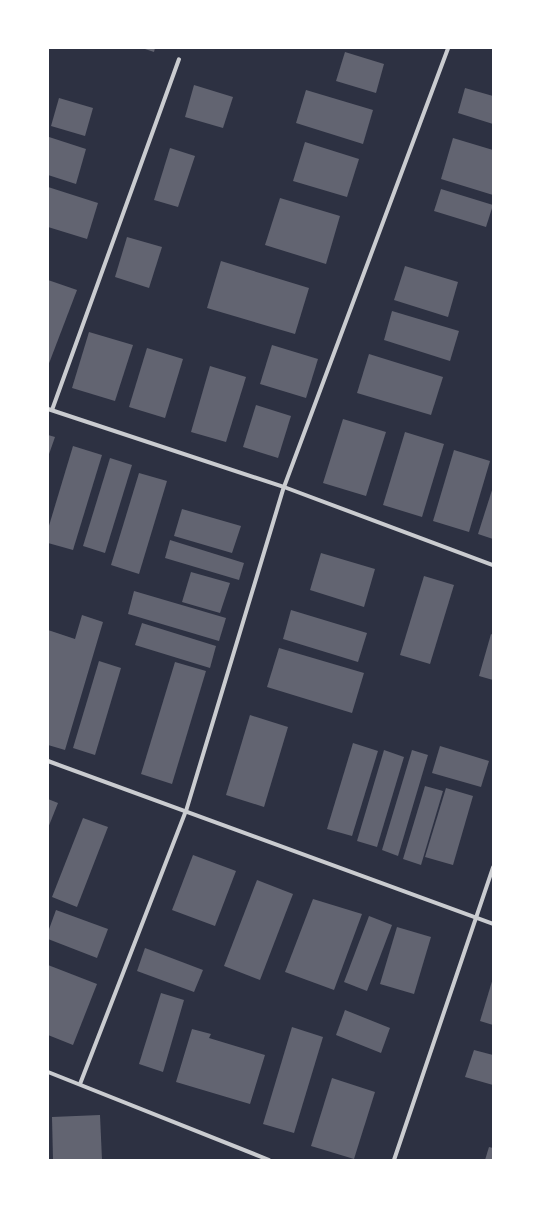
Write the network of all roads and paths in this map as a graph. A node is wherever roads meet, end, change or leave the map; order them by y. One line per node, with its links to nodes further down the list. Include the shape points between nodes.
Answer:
1 (448, 48): 4 (street)
2 (179, 59): 3 (street)
3 (50, 409): 4 (street)
4 (284, 487): 5 (street); 7 (street)
5 (493, 565)
6 (48, 761): 7 (street)
7 (186, 811): 9 (street); 12 (street)
8 (493, 867): 9 (street)
9 (475, 917): 10 (street); 14 (street)
10 (493, 924)
11 (48, 1072): 12 (street)
12 (80, 1084): 13 (street)
13 (269, 1160)
14 (394, 1160)

